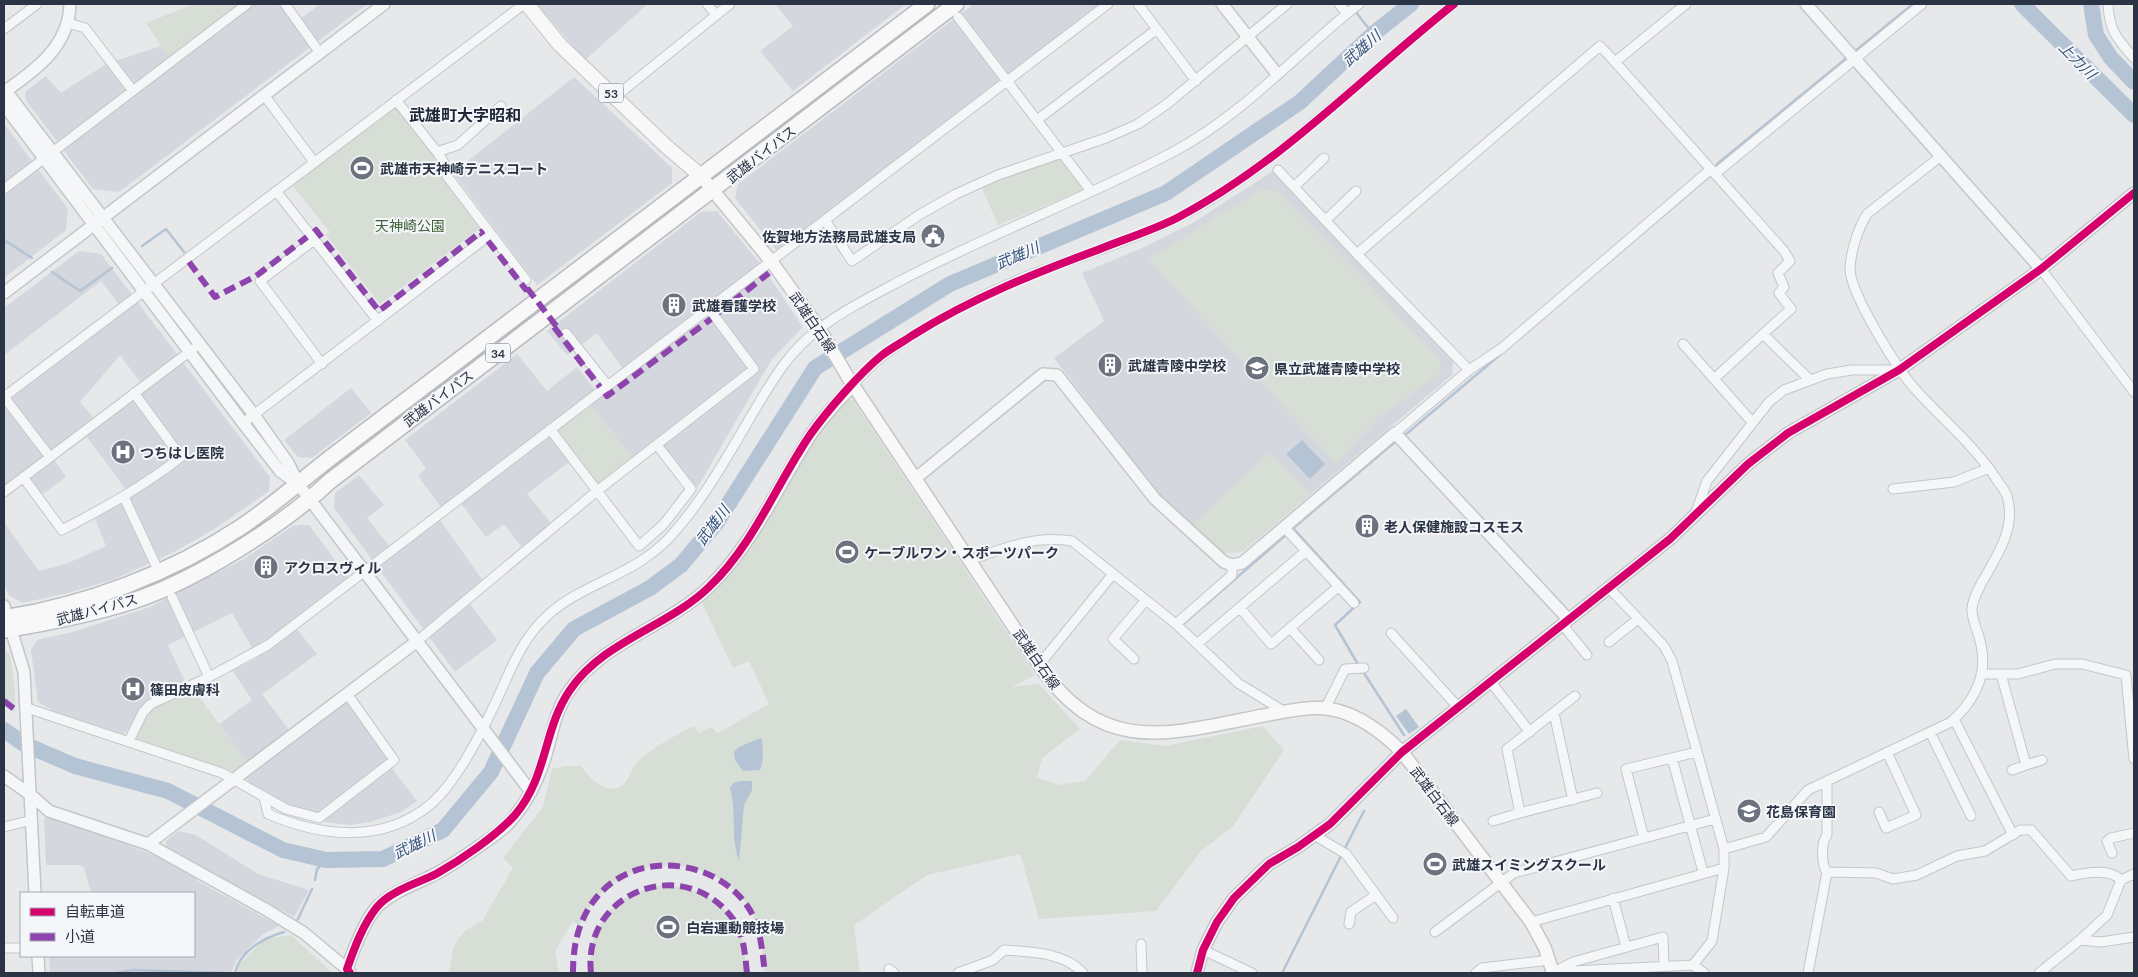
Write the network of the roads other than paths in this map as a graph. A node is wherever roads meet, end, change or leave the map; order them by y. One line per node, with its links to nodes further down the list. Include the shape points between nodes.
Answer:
1 (37, 4): 25 (street)
2 (70, 4): 24 (street)
3 (247, 4): 36 (street)
4 (285, 4): 28 (street)
5 (384, 4): 28 (street)
6 (525, 4): 38 (main road, 53, via 560,45); 39 (street)
7 (707, 4): 23 (street)
8 (730, 4): 23 (street)
9 (927, 4): 51 (highway, 武雄バイパス / 34)
10 (1108, 4): 33 (street)
11 (1138, 4): 26 (street)
12 (1222, 4): 27 (street)
13 (1287, 4): 27 (street)
14 (1339, 4): 22 (street)
15 (1359, 4): 22 (street)
16 (1454, 4): 84 (street, via 1265,163 1209,200 1173,220 1023,278 965,305 881,356)
17 (1686, 4): 31 (street)
18 (1806, 4): 30 (street)
19 (1922, 4): 30 (street)
20 (2108, 4): 29 (street, via 2109,22 2119,42)
21 (957, 10): 33 (street); 54 (highway, 武雄バイパス / 34)
22 (1347, 14): 32 (street)
23 (716, 15): 38 (street)
24 (68, 23): 35 (street, via 49,57); 36 (street, via 85,28)
25 (4, 29)
26 (1157, 29): 34 (street); 42 (street)
27 (1248, 38): 32 (street); 34 (street)
28 (320, 52): 37 (street)
29 (2134, 58)
30 (1855, 59): 46 (street); 50 (street)
31 (1615, 62): 50 (street); 64 (street, via 1600,46)
32 (1276, 74): 56 (street, via 1227,117 1176,150)
33 (1007, 81): 42 (street); 59 (street)
34 (1196, 81): 44 (street, via 1138,124)
35 (4, 91): 45 (street)
36 (133, 91): 45 (street)
37 (264, 95): 48 (street); 61 (street)
38 (615, 97): 51 (main road, 53)
39 (396, 100): 43 (street); 48 (street)
40 (4, 105): 45 (street)
41 (501, 106): 43 (street, via 458,145)
42 (1037, 120): 44 (street)
43 (436, 152): 62 (street, via 443,161 447,176)
44 (1063, 153): 56 (street); 59 (street, via 998,175 956,194 852,261)
45 (48, 155): 53 (street); 61 (street)
46 (1941, 156): 66 (street); 81 (street, via 1867,214 1859,226 1850,270 1860,298)
47 (1324, 158): 52 (street)
48 (314, 162): 55 (street)
49 (1278, 170): 52 (street)
50 (1714, 171): 75 (street, via 1790,262 1778,273 1784,287 1779,293 1791,309); 80 (street, via 1502,348)
51 (701, 176): 54 (main road, 武雄白石線); 98 (highway, 武雄バイパス / 34, via 338,452)
52 (1295, 186): 60 (street)
53 (4, 189)
54 (713, 190): 65 (main road, 武雄白石線); 103 (highway, 武雄バイパス / 34, via 330,481)
55 (276, 191): 63 (street); 68 (street)
56 (1092, 191): 73 (street, via 960,249 857,304)
57 (1356, 192): 60 (street)
58 (2134, 193): 66 (street)
59 (825, 220): 65 (street)
60 (1326, 220): 64 (street)
61 (98, 221): 68 (street); 69 (street); 70 (street)
62 (492, 234): 67 (street); 72 (street)
63 (314, 240): 72 (street); 79 (street, via 260,281)
64 (1357, 254): 80 (street)
65 (771, 261): 71 (street); 73 (main road, 武雄白石線)
66 (2041, 270): 81 (street); 86 (street)
67 (526, 280)
68 (154, 284): 69 (street); 76 (street)
69 (144, 291): 78 (street); 94 (street, via 4,397)
70 (4, 293)
71 (710, 310): 85 (street); 93 (street, via 754,369)
72 (378, 321): 79 (street)
73 (819, 329): 84 (main road, 武雄白石線); 145 (street, via 782,364 701,500 667,540 626,572 578,595 549,614 524,642)
74 (566, 333): 85 (street)
75 (1763, 334): 82 (street); 83 (street)
76 (199, 344): 78 (street); 88 (street)
77 (1683, 344): 82 (street)
78 (189, 352): 87 (street); 89 (street)
79 (322, 364): 88 (street)
80 (1469, 370): 92 (street)
81 (1899, 370): 83 (street, via 1852,370); 95 (street); 104 (street, via 1788,433 1748,464)
82 (1714, 379): 90 (street)
83 (1810, 380): 90 (street, via 1784,390)
84 (852, 381): 97 (main road, 武雄白石線); 160 (street, via 811,434 752,534 710,586 672,615 600,659 569,691 554,721 545,757)
85 (608, 386): 91 (street)
86 (2134, 392)
87 (134, 393): 94 (street); 102 (street, via 181,457)
88 (254, 416): 89 (street); 98 (street, via 288,463)
89 (243, 423): 98 (street, via 280,471)
90 (1753, 423): 104 (street, via 1707,481)
91 (550, 429): 100 (street); 110 (street)
92 (1395, 433): 105 (street); 120 (street)
93 (657, 445): 100 (street); 100 (street, via 691,488 663,525 639,546)
94 (50, 457): 96 (street)
95 (1989, 468): 99 (street, via 1954,482); 132 (street, via 2007,495 2010,522 2006,538 1976,593 1972,611 1982,647)
96 (23, 477): 101 (street); 102 (street, via 62,530)
97 (916, 478): 107 (main road, 武雄白石線); 108 (street, via 1042,374 1057,375 1154,499 1224,562)
98 (299, 486): 103 (street); 109 (highway, 武雄バイパス / 34, via 240,528)
99 (1893, 489)
100 (597, 491): 124 (street)
101 (4, 492)
102 (124, 497): 109 (street)
103 (310, 500): 110 (street); 119 (highway, 武雄バイパス / 34, via 243,546 170,586 132,601)
104 (1696, 512): 113 (street, via 1670,539)
105 (1287, 531): 106 (street); 108 (street, via 1242,563)
106 (1306, 551): 112 (street); 117 (street)
107 (970, 560): 111 (street, via 1016,543 1055,538 1072,541); 130 (main road, 武雄白石線)
108 (1232, 565): 121 (street, via 1232,575)
109 (159, 572): 119 (highway, 武雄バイパス / 34, via 92,598)
110 (364, 572): 124 (street); 135 (street, via 268,645)
111 (1113, 574): 115 (street); 130 (street)
112 (1338, 587): 116 (street); 122 (street)
113 (1610, 589): 118 (street); 120 (street)
114 (172, 598): 135 (street)
115 (1146, 600): 121 (street); 128 (street, via 1113,639)
116 (1354, 603)
117 (1240, 608): 122 (street, via 1272,644); 126 (street)
118 (1638, 618): 125 (street); 150 (street, via 1664,646 1672,661)
119 (6, 620): 141 (street, via 24,672)
120 (1565, 622): 127 (street); 136 (street)
121 (1176, 624): 126 (street)
122 (1290, 628): 129 (street)
123 (1391, 633): 139 (street)
124 (416, 642): 137 (street); 145 (street)
125 (1608, 642)
126 (1197, 644): 142 (street, via 1238,683)
127 (1587, 655)
128 (1134, 659)
129 (1319, 660)
130 (1039, 665): 142 (main road, 武雄白石線, via 1059,692 1082,712 1110,726 1137,732 1173,733)
131 (1360, 668): 140 (street, via 1345,668)
132 (1981, 674): 133 (street); 144 (street, via 1978,688 1967,707)
133 (2001, 674): 134 (street, via 2018,674 2055,664 2082,664); 155 (street)
134 (2130, 674): 153 (street)
135 (209, 678): 148 (street, via 151,704)
136 (1490, 681): 139 (street); 146 (street)
137 (348, 695): 159 (street); 163 (street, via 394,760 319,818 286,809)
138 (1575, 696): 143 (street)
139 (1458, 707): 149 (street)
140 (1325, 709): 142 (main road, 武雄白石線); 149 (main road, 武雄白石線, via 1370,725 1387,736)
141 (27, 711): 148 (street); 162 (street)
142 (1284, 712)
143 (1554, 712): 146 (street); 164 (street)
144 (1954, 719): 147 (street); 174 (street)
145 (484, 732): 160 (street); 163 (street, via 433,802 406,821 378,831 317,831 291,824 268,814)
146 (1530, 732): 166 (street, via 1507,749)
147 (1930, 732): 151 (street); 167 (street)
148 (129, 741): 159 (street, via 222,772)
149 (1402, 752): 175 (street, via 1330,824); 185 (main road, 武雄白石線)
150 (1697, 752): 152 (street); 168 (street)
151 (1887, 752): 158 (street); 165 (street, via 1916,815 1886,828)
152 (1672, 758): 171 (street); 176 (street, via 1626,769)
153 (2134, 759)
154 (2042, 760): 155 (street)
155 (2026, 765): 156 (street)
156 (2012, 770)
157 (4, 776): 162 (street)
158 (1827, 780): 178 (street, via 1808,790 1766,837); 182 (street, via 1827,835 1823,867)
159 (232, 782): 163 (street); 177 (street)
160 (531, 792): 204 (street, via 504,827 440,872 398,892 378,906 354,947)
161 (1597, 793): 164 (street)
162 (31, 795): 169 (street); 177 (street, via 48,811)
163 (264, 798)
164 (1573, 800): 166 (street)
165 (1879, 812)
166 (1520, 813): 170 (street)
167 (1971, 816)
168 (1715, 819): 171 (street); 178 (street)
169 (32, 820): 172 (street); 186 (street)
170 (1493, 821)
171 (1690, 825): 176 (street); 181 (street)
172 (4, 827)
173 (2134, 833): 179 (street, via 2107,841)
174 (2013, 834): 182 (street, via 1985,850 1957,856 1917,875 1894,879 1876,873); 184 (street, via 2031,830 2071,876 2093,872 2118,876)
175 (1314, 835): 187 (street, via 1344,852); 199 (street, via 1269,864 1234,898)
176 (1644, 838): 185 (street, via 1514,873)
177 (148, 844): 204 (street, via 304,933)
178 (1724, 849): 180 (street)
179 (2112, 853)
180 (1724, 868): 181 (street); 202 (street, via 1712,941)
181 (1704, 872): 188 (street)
182 (1827, 872): 213 (street)
183 (2134, 874): 184 (street)
184 (2121, 880): 194 (street, via 2107,915)
185 (1502, 884): 190 (main road, 武雄白石線); 192 (street)
186 (35, 892)
187 (1376, 895): 189 (street); 191 (street, via 1351,912)
188 (1613, 898): 190 (street); 198 (street)
189 (1394, 918)
190 (1531, 922): 203 (main road, 武雄白石線)
191 (1349, 924)
192 (1435, 932)
193 (2134, 937): 194 (street, via 2101,942)
194 (2080, 940): 214 (street)
195 (1141, 944): 208 (street)
196 (4, 948): 197 (street)
197 (20, 948)
198 (1626, 948): 201 (street, via 1663,937); 203 (street)
199 (1203, 950): 209 (street); 210 (street)
200 (38, 957): 205 (street)
201 (1664, 965): 202 (street); 203 (street)
202 (1693, 965): 212 (street)
203 (1552, 969): 211 (street, via 1482,968)
204 (348, 971)
205 (39, 973)
206 (958, 973): 207 (street, via 993,960 1004,950 1063,959)
207 (1083, 973)
208 (1142, 973)
209 (1197, 973)
210 (1252, 973)
211 (1476, 973)
212 (1704, 973)
213 (1808, 973)
214 (2039, 973)

